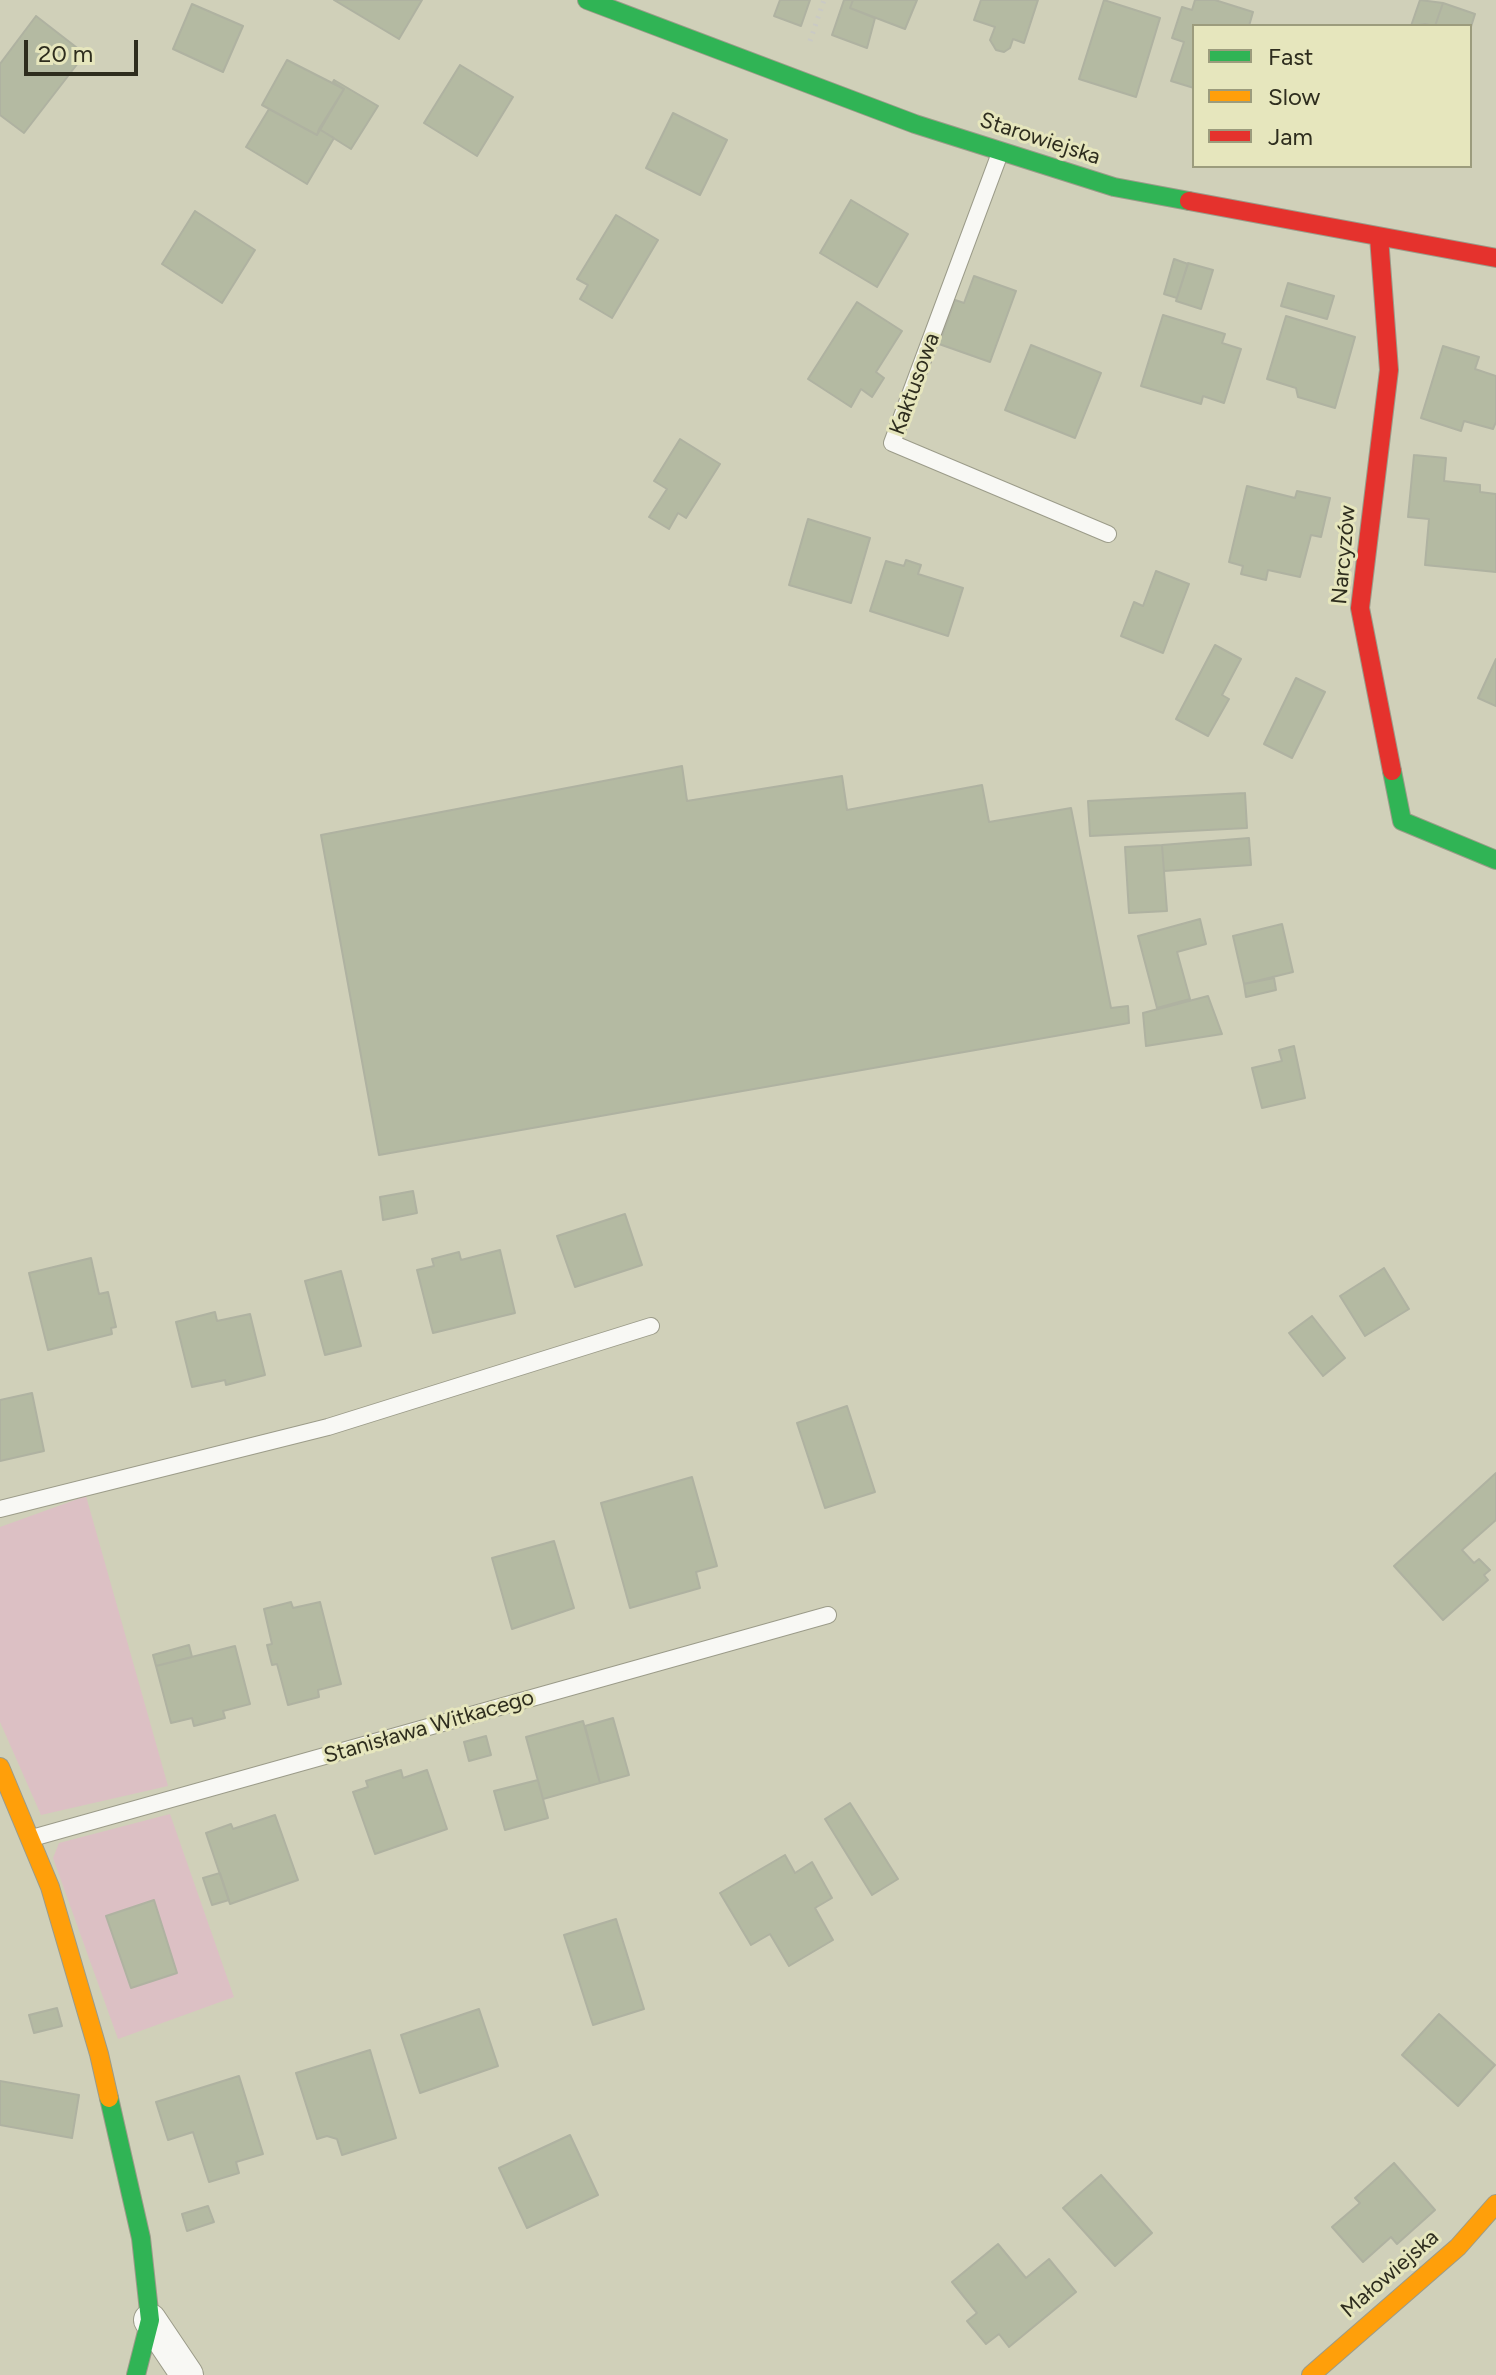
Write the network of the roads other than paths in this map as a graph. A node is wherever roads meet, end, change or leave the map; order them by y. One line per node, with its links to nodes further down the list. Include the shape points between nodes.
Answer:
1 (587, 0): 2 (street, Starowiejska)
2 (1001, 152): 3 (street, Starowiejska, via 1114,187); 5 (lane, Kaktusowa, via 892,443)
3 (1379, 237): 4 (street, Starowiejska); 6 (street, Narcyzów, via 1389,370 1360,608 1402,821)
4 (1496, 258)
5 (1108, 534)
6 (1496, 860)
7 (651, 1326): 8 (lane, via 328,1427)
8 (0, 1509)
9 (828, 1615): 12 (lane, Stanisława Witkacego)
10 (0, 1767): 11 (street)
11 (7, 1803): 12 (street)
12 (30, 1838): 14 (street, via 50,1887 99,2054 141,2238)
13 (1496, 2204): 17 (street, Małowiejska, via 1458,2247)
14 (150, 2320): 15 (street); 16 (street)
15 (136, 2375)
16 (187, 2375)
17 (1311, 2375)

